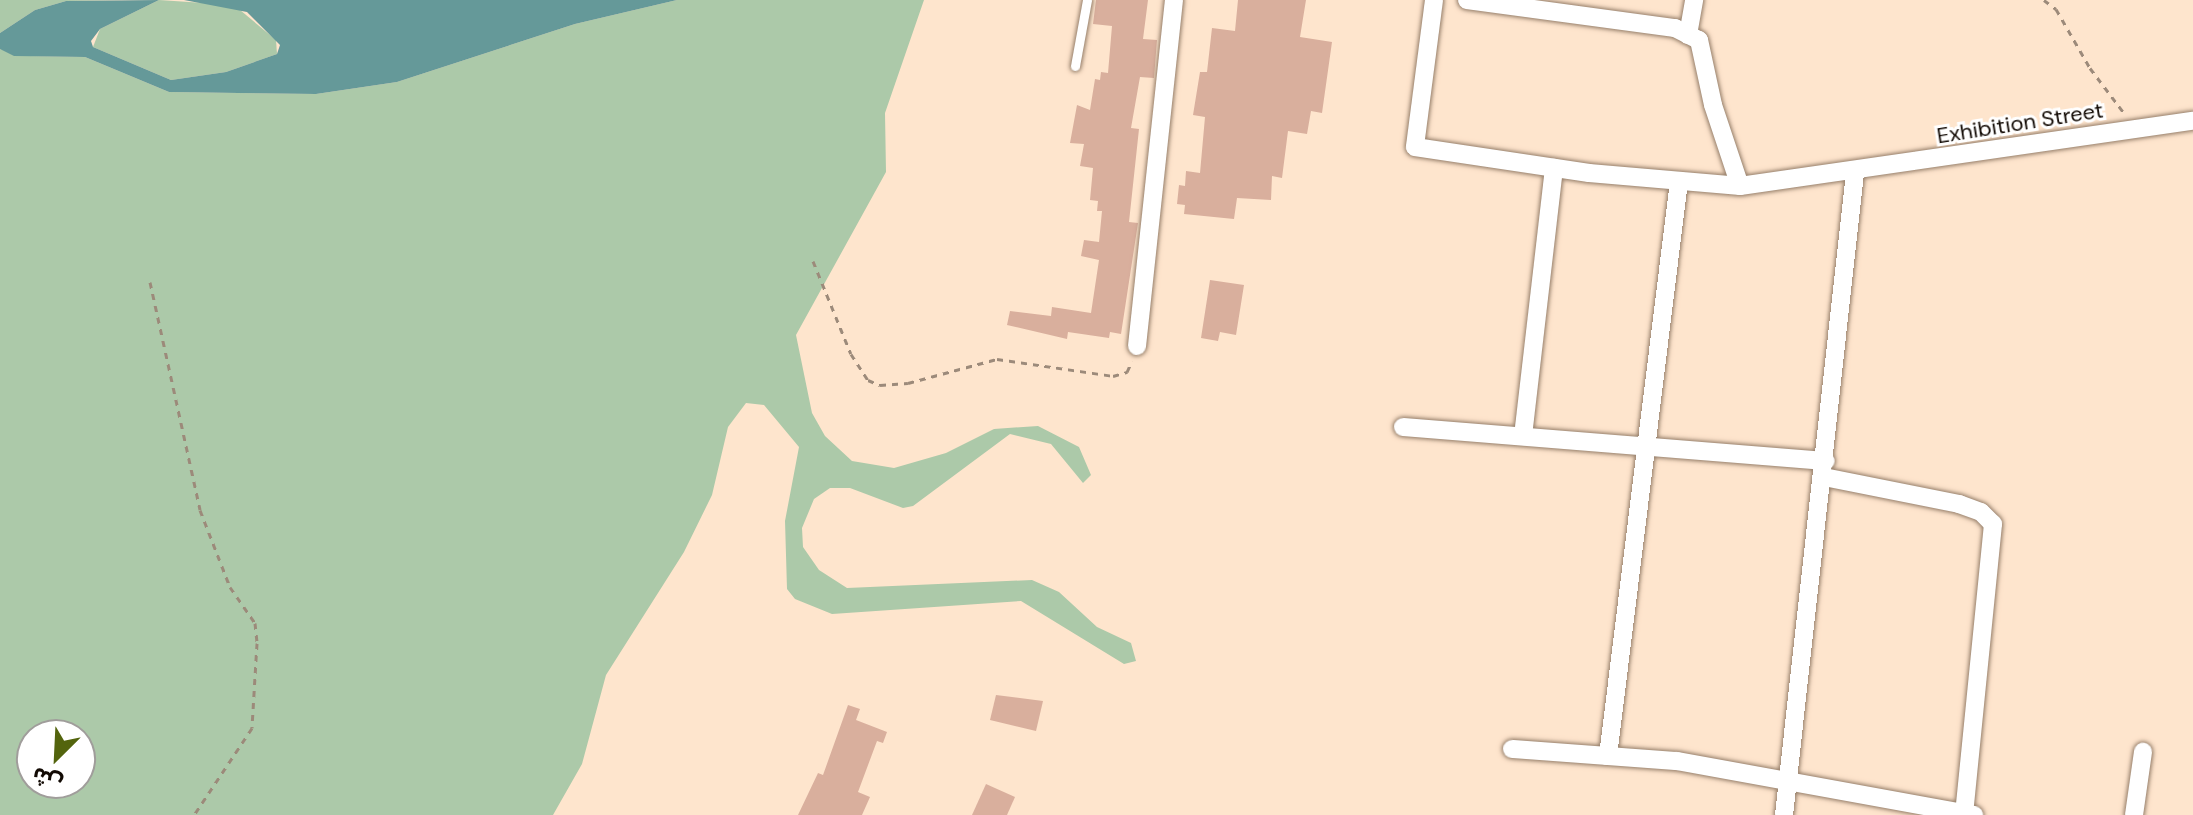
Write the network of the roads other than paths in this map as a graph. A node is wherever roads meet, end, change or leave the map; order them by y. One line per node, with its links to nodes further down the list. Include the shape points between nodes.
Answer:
1 (1087, 0): 7 (lane)
2 (1174, 0): 13 (street)
3 (1434, 0): 9 (street, Exhibition Street, via 1415,147)
4 (1467, 0): 6 (street, via 1675,28)
5 (1694, 0): 6 (street)
6 (1688, 35): 12 (street, via 1699,40 1713,105)
7 (1075, 66)
8 (2193, 121): 10 (street, Exhibition Street)
9 (1554, 168): 11 (street, Exhibition Street); 15 (street)
10 (1855, 173): 12 (street, Exhibition Street); 17 (street)
11 (1679, 181): 12 (street, Exhibition Street); 16 (street)
12 (1740, 186)
13 (1137, 346)
14 (1403, 427): 15 (street)
15 (1523, 436): 16 (street)
16 (1646, 445): 17 (street); 20 (street)
17 (1825, 469): 21 (street); 23 (street, via 1959,504 1981,512 1993,524)
18 (1512, 749): 20 (street)
19 (2143, 752): 24 (street)
20 (1608, 756): 21 (street, via 1677,761)
21 (1788, 785): 22 (street); 23 (street)
22 (1784, 815)
23 (1967, 815)
24 (2134, 815)

